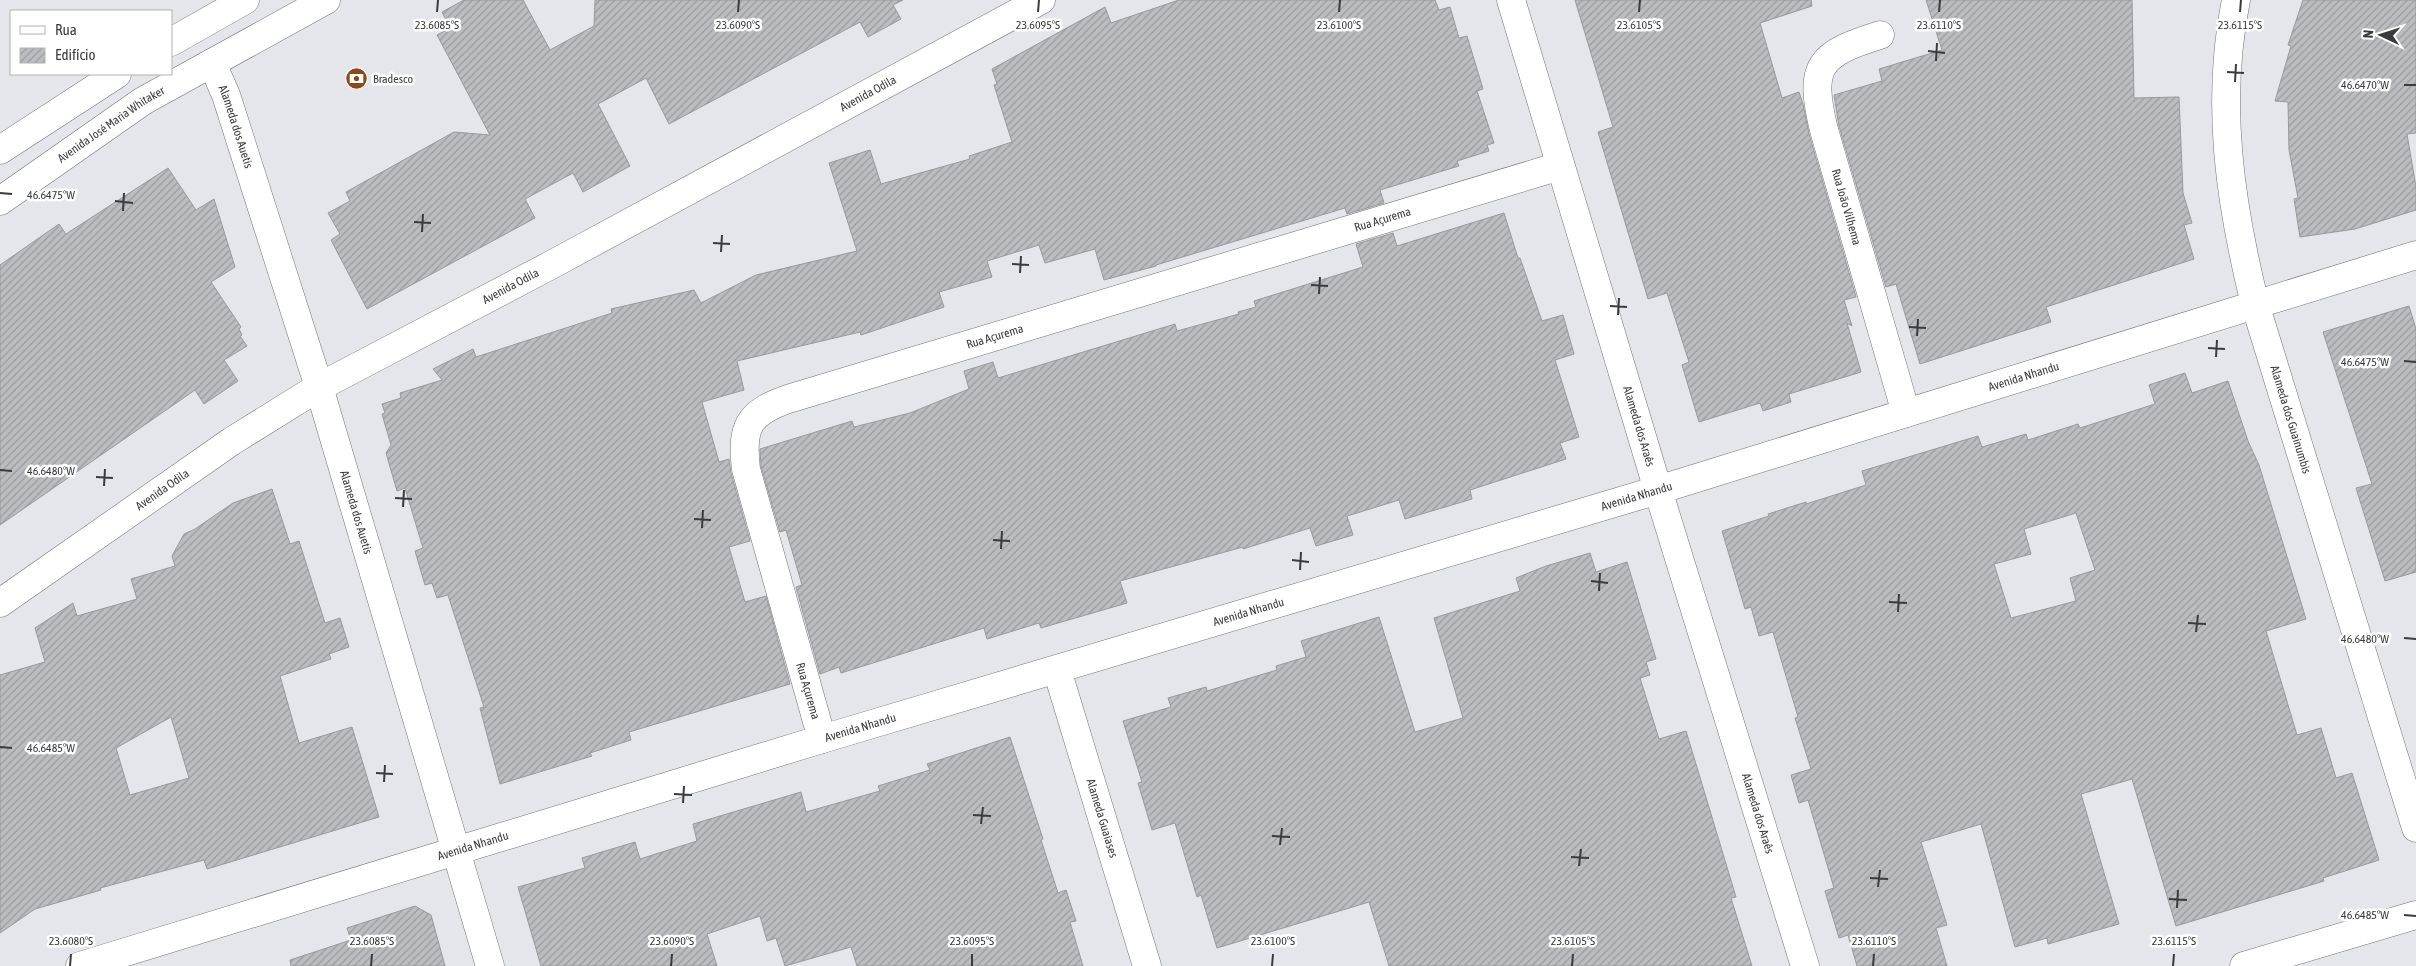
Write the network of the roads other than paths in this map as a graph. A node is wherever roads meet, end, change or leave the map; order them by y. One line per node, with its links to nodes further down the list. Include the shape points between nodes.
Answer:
1 (245, 0): 8 (street)
2 (290, 0): 9 (street, via 215,42)
3 (326, 0): 9 (street, Avenida José Maria Whitaker)
4 (1041, 0): 16 (street, Avenida Odila)
5 (1511, 0): 12 (street, Alameda dos Araês)
6 (2236, 0): 15 (street, Alameda dos Guainumbis, via 2226,72 2227,156 2240,245)
7 (1880, 35): 17 (street, Rua João Vilhema, via 1830,54 1819,76 1818,98 1824,130)
8 (172, 41)
9 (212, 63): 13 (street, Avenida José Maria Whitaker, via 144,102); 16 (street, Alameda dos Auetis, via 226,94)
10 (115, 75): 11 (street)
11 (0, 150)
12 (1560, 166): 18 (street, Alameda dos Araês); 21 (street, Rua Açurema, via 788,399 760,411 746,429 746,468)
13 (0, 201)
14 (2416, 255): 15 (street, Avenida Nhandu)
15 (2255, 304): 17 (street, Avenida Nhandu); 22 (street, Alameda dos Guainumbis)
16 (319, 387): 19 (street, Avenida Odila, via 232,441); 23 (street, Alameda dos Auetis)
17 (1906, 414): 18 (street, Avenida Nhandu)
18 (1658, 490): 20 (street, Avenida Nhandu); 28 (street, Alameda dos Araês)
19 (0, 604)
20 (1057, 670): 21 (street, Avenida Nhandu); 27 (street, Alameda Guaiases)
21 (822, 739): 23 (street, Avenida Nhandu)
22 (2416, 828)
23 (456, 851): 25 (street, Avenida Nhandu); 26 (street, Alameda dos Auetis)
24 (2416, 915): 29 (street)
25 (80, 966)
26 (490, 966)
27 (1147, 966)
28 (1805, 966)
29 (2244, 966)

